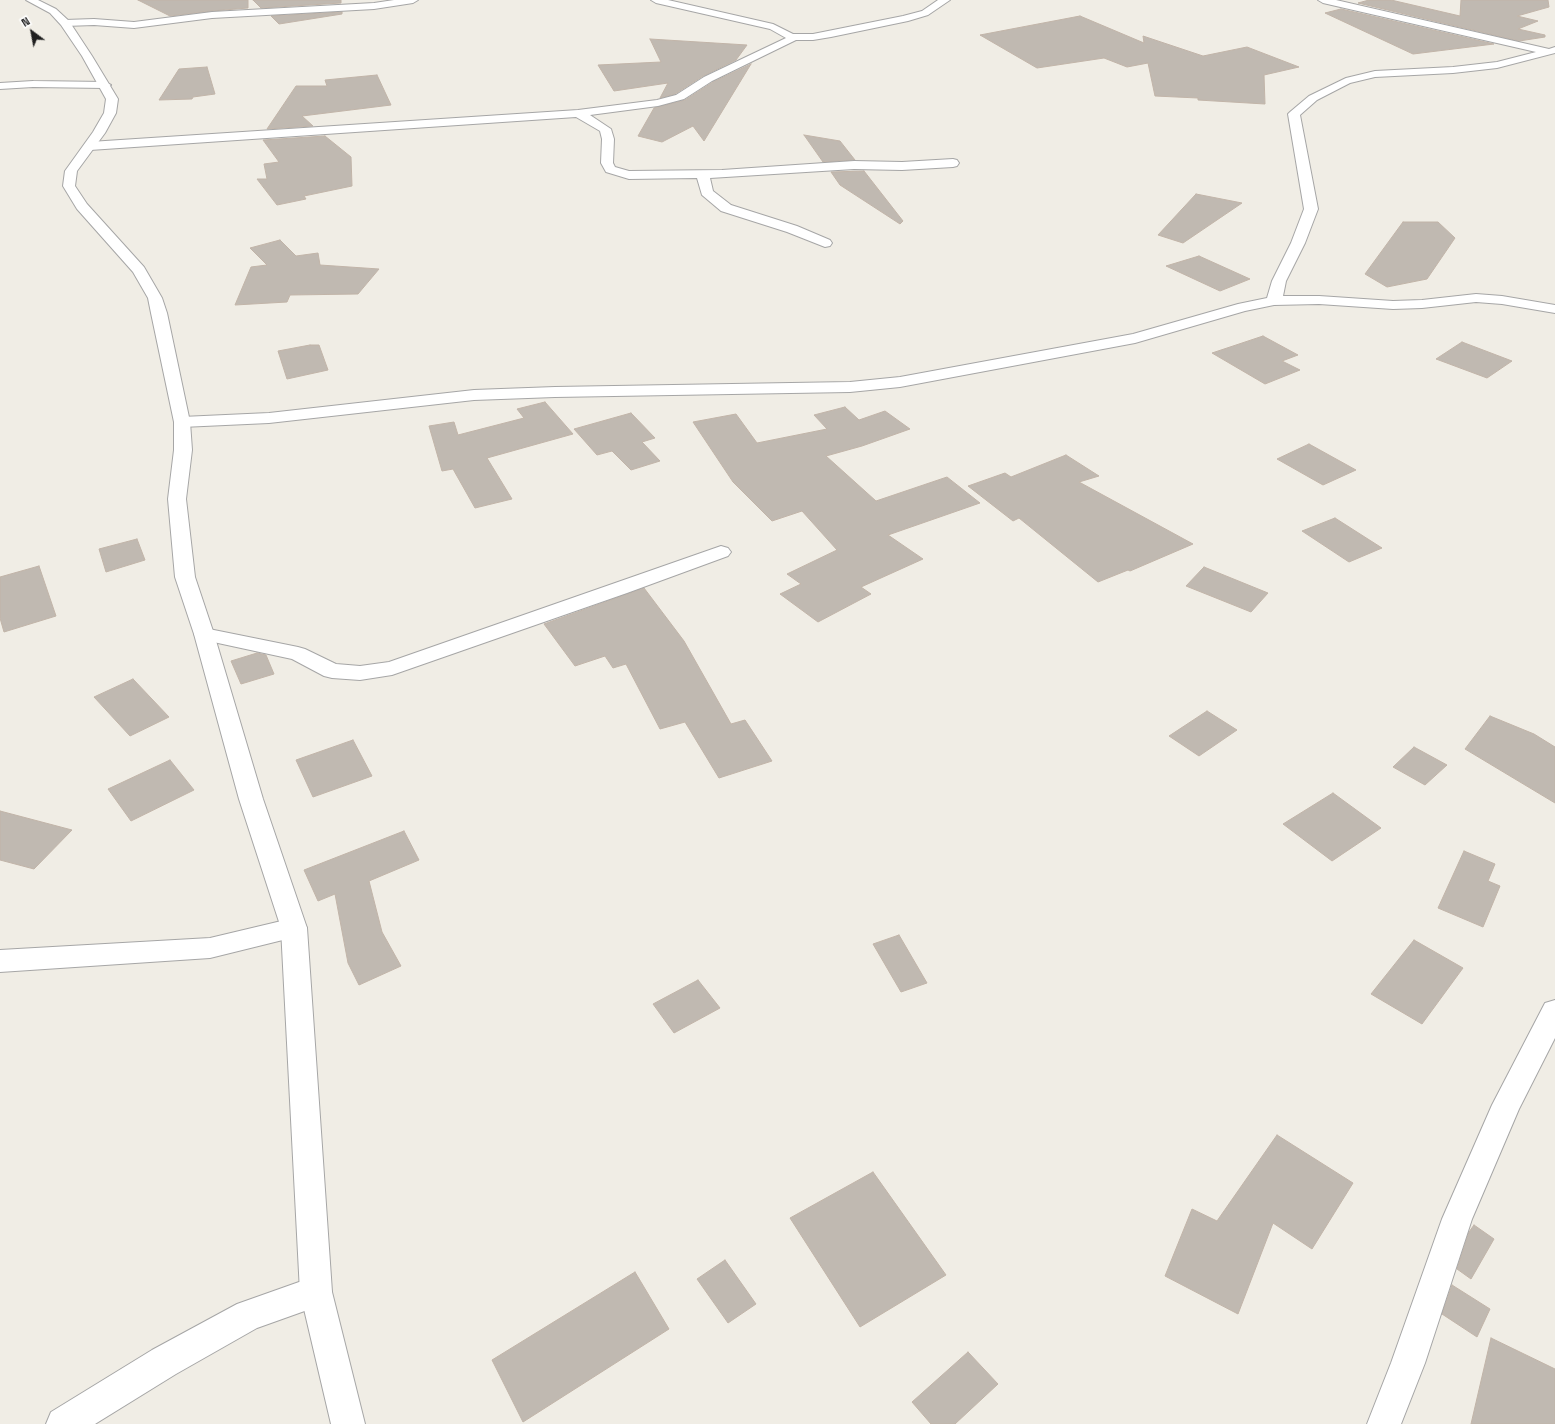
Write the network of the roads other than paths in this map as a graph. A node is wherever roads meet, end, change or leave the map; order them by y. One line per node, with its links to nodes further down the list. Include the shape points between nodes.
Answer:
1 (31, 0): 6 (street, via 53,11)
2 (413, 0): 6 (street, via 374,6 212,15 134,25)
3 (656, 0): 7 (street, via 773,27)
4 (945, 0): 7 (street, via 925,13 905,19 813,37)
5 (1323, 0): 8 (street)
6 (65, 23): 9 (street)
7 (792, 37): 11 (street, via 788,43 708,79 680,97 658,103)
8 (1552, 51): 16 (street, via 1497,65 1375,74 1346,81 1313,98 1294,114 1311,209 1298,243 1279,280)
9 (105, 85): 10 (street); 12 (street, via 112,99 110,114)
10 (0, 86)
11 (578, 113): 12 (street); 14 (street, via 604,129 608,139 607,163 610,169 629,175)
12 (90, 146): 18 (street, via 71,171 69,186 82,206 139,270 155,298)
13 (953, 162): 14 (street, via 902,166 854,165)
14 (704, 175): 15 (street, via 707,192 726,208 792,229)
15 (825, 243)
16 (1274, 301): 17 (street, via 1319,300 1393,305 1476,298); 18 (street, via 1135,338 900,382 850,387 474,395 270,418)
17 (1555, 309)
18 (182, 422): 20 (street, via 183,450 177,499 185,577)
19 (721, 552): 20 (street, via 392,668 360,673 332,671 298,654)
20 (204, 634): 21 (street, via 251,799)
21 (294, 928): 22 (street, via 210,948); 24 (street)
22 (0, 961)
23 (1555, 1011): 27 (street, via 1506,1105 1456,1219 1408,1363)
24 (316, 1292): 25 (street, via 249,1315 164,1362); 26 (street)
25 (63, 1424)
26 (348, 1424)
27 (1384, 1424)

